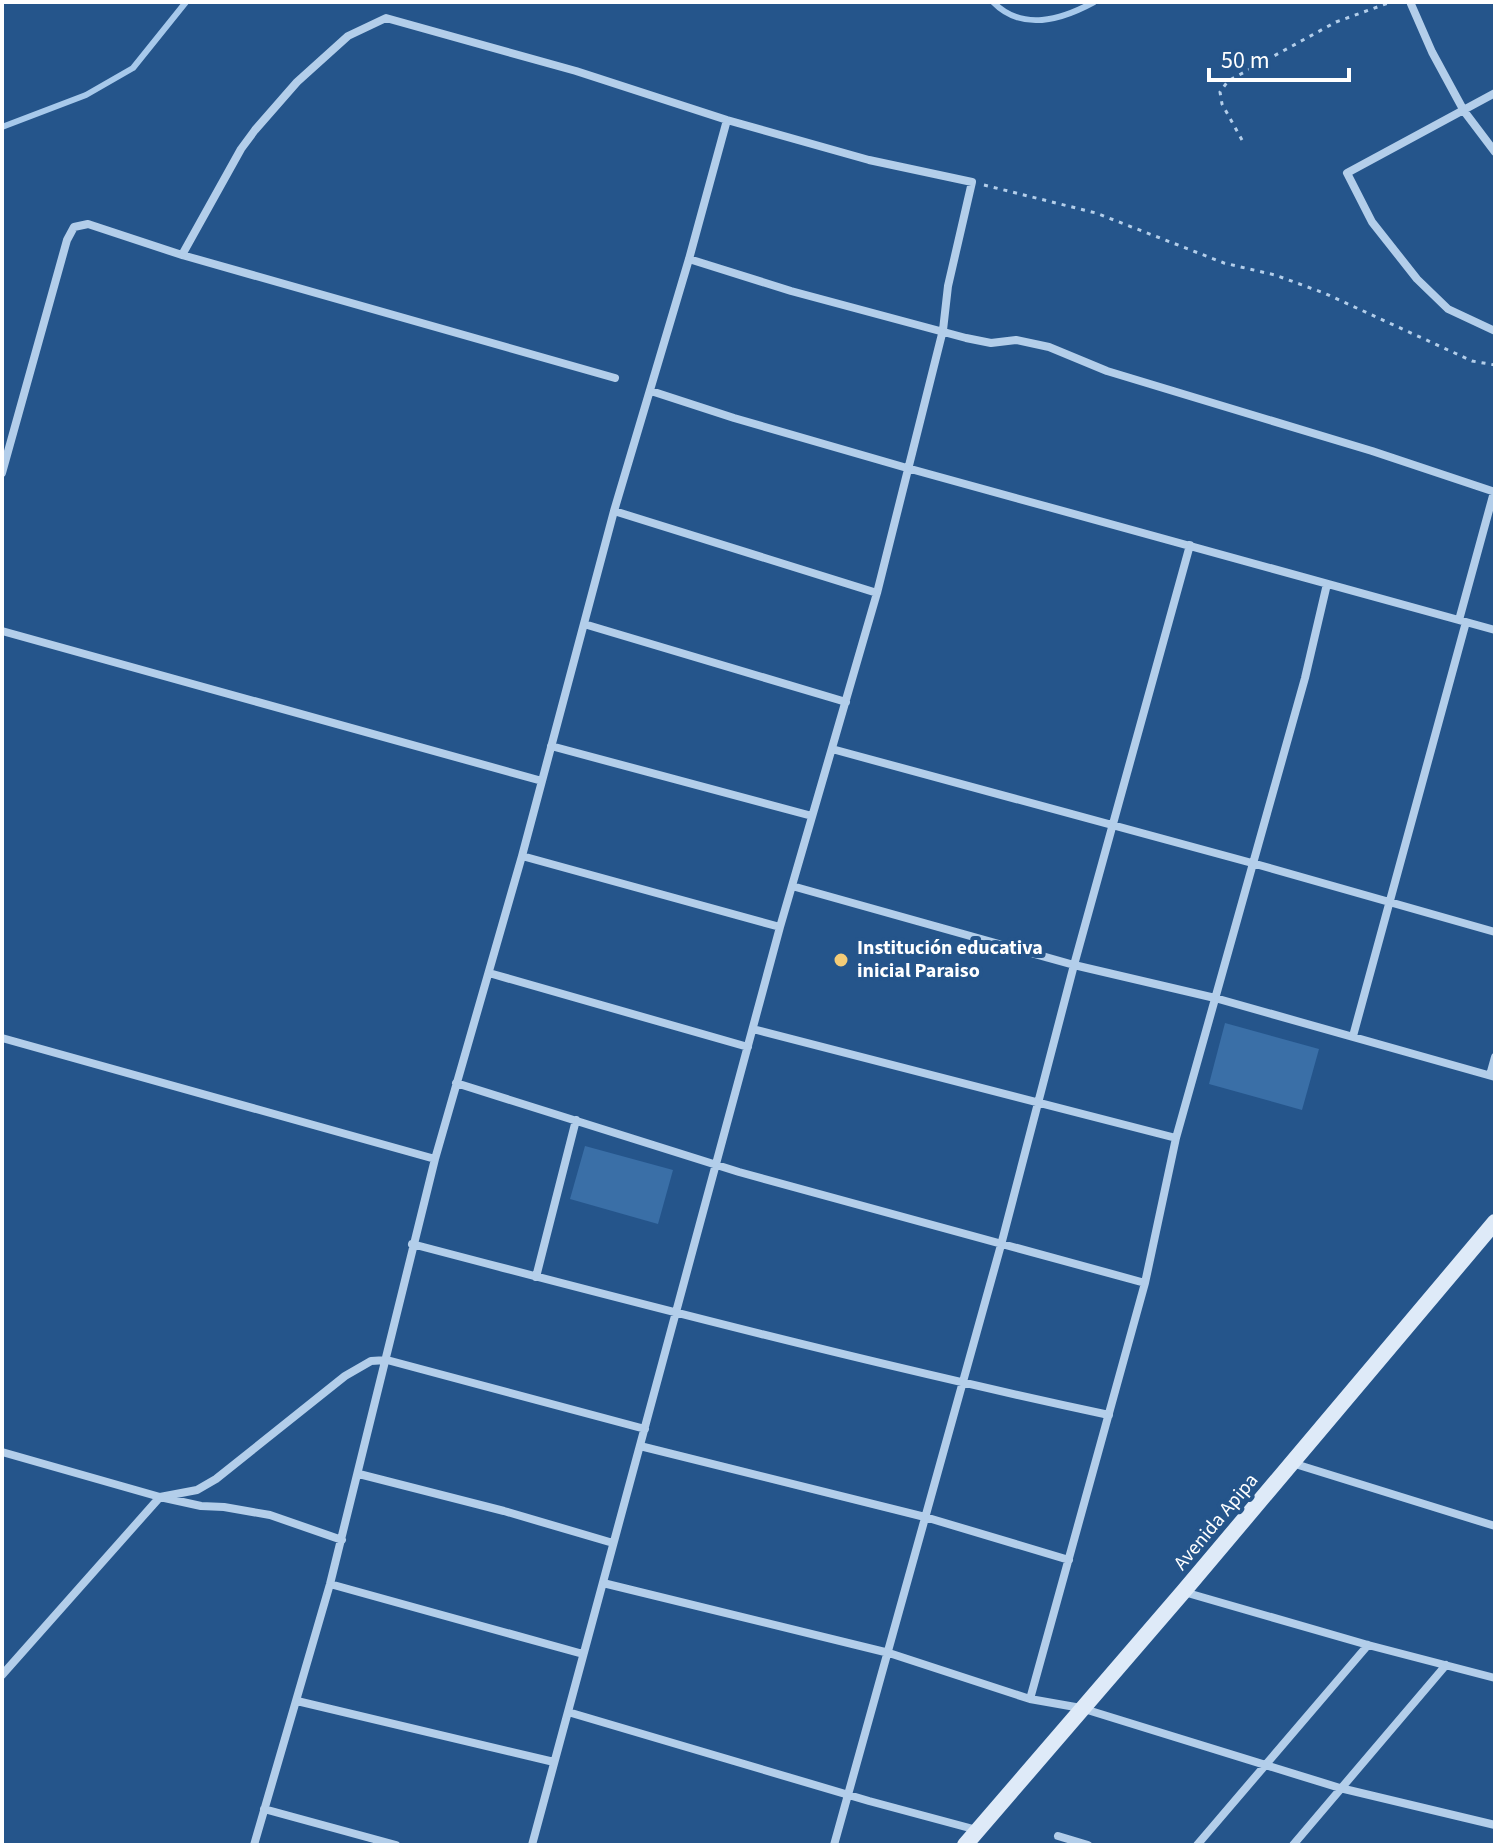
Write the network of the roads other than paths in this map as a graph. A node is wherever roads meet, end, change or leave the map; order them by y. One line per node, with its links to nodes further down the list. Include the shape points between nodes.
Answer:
1 (1411, 4): 3 (street)
2 (1495, 93): 3 (street)
3 (1464, 111): 5 (street); 9 (street, via 1347,173 1372,222 1417,279 1448,309)
4 (727, 120): 6 (street, via 386,18 348,36 255,130); 7 (street); 8 (street, via 972,182)
5 (1495, 152)
6 (182, 255): 10 (street); 13 (street, via 88,224 74,227)
7 (689, 259): 8 (street); 11 (street)
8 (943, 330): 12 (street); 14 (street, via 991,343 1016,340 1049,347 1107,371)
9 (1495, 331)
10 (615, 378)
11 (651, 391): 12 (street); 15 (street)
12 (907, 468): 16 (street); 18 (street)
13 (2, 473)
14 (1495, 492): 19 (street)
15 (614, 511): 18 (street); 20 (street)
16 (1190, 545): 17 (street); 28 (street)
17 (1327, 584): 19 (street); 30 (street)
18 (877, 593): 23 (street)
19 (1463, 621): 21 (street); 32 (street)
20 (584, 624): 23 (street); 24 (street)
21 (1495, 630)
22 (2, 631): 26 (street)
23 (846, 702): 25 (street)
24 (551, 746): 26 (street); 27 (street)
25 (832, 749): 27 (street); 28 (street)
26 (542, 781): 29 (street)
27 (812, 816): 31 (street)
28 (1113, 825): 30 (street); 35 (street)
29 (522, 856): 33 (street); 36 (street)
30 (1252, 863): 32 (street); 37 (street)
31 (792, 886): 33 (street); 35 (street)
32 (1389, 902): 34 (street); 39 (street)
33 (780, 927): 38 (street)
34 (1495, 932)
35 (1074, 965): 37 (street); 45 (street)
36 (489, 973): 41 (street); 44 (street)
37 (1215, 998): 39 (street); 47 (street)
38 (753, 1029): 41 (street); 45 (street)
39 (1353, 1036): 43 (street)
40 (2, 1038): 48 (street)
41 (748, 1047): 49 (street)
42 (1495, 1057): 43 (street)
43 (1492, 1076)
44 (456, 1083): 46 (street); 48 (street)
45 (1039, 1103): 47 (street); 52 (street)
46 (576, 1120): 49 (street); 53 (street)
47 (1176, 1138): 54 (street)
48 (435, 1159): 51 (street)
49 (717, 1163): 52 (street); 55 (street)
50 (1495, 1222): 62 (street, Avenida Apipa)
51 (412, 1244): 53 (street); 56 (street)
52 (1001, 1245): 54 (street); 57 (street)
53 (536, 1277): 55 (street)
54 (1145, 1283): 58 (street)
55 (677, 1314): 57 (street); 59 (street)
56 (387, 1360): 59 (street); 63 (street); 64 (street, via 371,1361 345,1376 216,1479 197,1490)
57 (960, 1383): 58 (street); 65 (street)
58 (1109, 1415): 69 (street)
59 (645, 1429): 60 (street)
60 (640, 1446): 65 (street); 68 (street)
61 (2, 1452): 64 (street)
62 (1292, 1463): 66 (street); 72 (street, Avenida Apipa)
63 (359, 1474): 67 (street); 68 (street)
64 (160, 1497): 67 (street, via 270,1515); 77 (street)
65 (925, 1517): 69 (street); 74 (street)
66 (1495, 1526)
67 (342, 1540): 71 (street)
68 (613, 1543): 70 (street)
69 (1069, 1560): 79 (street)
70 (603, 1583): 74 (street); 75 (street)
71 (330, 1584): 75 (street); 80 (street)
72 (1183, 1592): 73 (street); 81 (street, Avenida Apipa)
73 (1368, 1645): 76 (street); 84 (street)
74 (889, 1653): 79 (street); 86 (street)
75 (583, 1654): 82 (street)
76 (1446, 1665): 78 (street); 85 (street)
77 (2, 1675)
78 (1495, 1678)
79 (1030, 1699): 81 (street)
80 (297, 1701): 83 (street); 87 (street)
81 (1081, 1708): 84 (street); 89 (street, Avenida Apipa)
82 (568, 1712): 83 (street); 86 (street)
83 (554, 1762): 93 (street)
84 (1268, 1765): 85 (street); 97 (street)
85 (1340, 1788): 88 (street); 98 (street)
86 (848, 1794): 89 (street); 94 (street)
87 (264, 1809): 91 (street); 92 (street)
88 (1495, 1825)
89 (977, 1830): 95 (street, Avenida Apipa)
90 (1058, 1836): 96 (street)
91 (254, 1845)
92 (396, 1845)
93 (532, 1845)
94 (834, 1845)
95 (965, 1845)
96 (1088, 1845)
97 (1197, 1845)
98 (1293, 1845)

